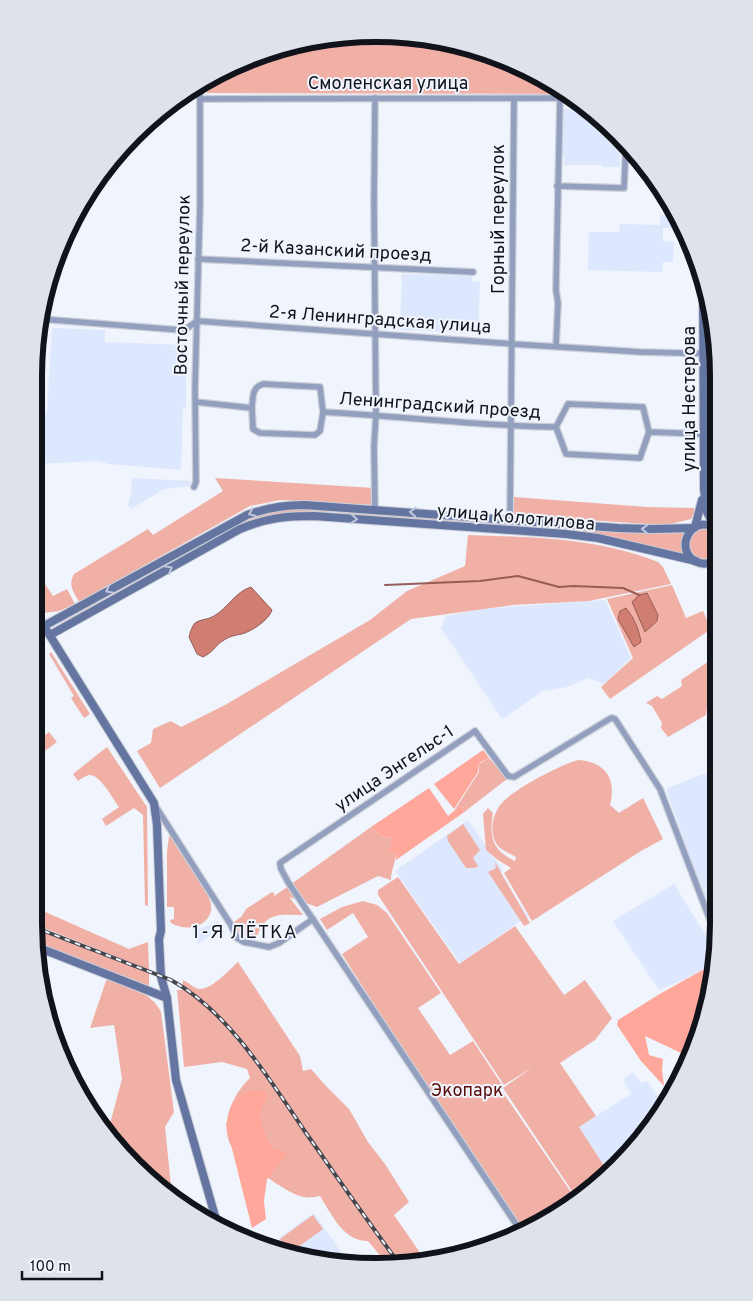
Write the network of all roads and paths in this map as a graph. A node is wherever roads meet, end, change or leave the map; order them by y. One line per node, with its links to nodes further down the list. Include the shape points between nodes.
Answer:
1 (200, 93): 5 (street, Восточный переулок)
2 (375, 98): 3 (street, Смоленская улица); 5 (street, Смоленская улица); 9 (street)
3 (514, 98): 4 (street, Смоленская улица); 15 (street, Горный переулок)
4 (560, 98): 7 (street)
5 (200, 99): 8 (street, Восточный переулок)
6 (626, 153): 7 (street, via 624,188)
7 (557, 186): 16 (street)
8 (198, 259): 9 (street, 2-й Казанский проезд); 13 (street, Восточный переулок)
9 (375, 267): 10 (street, 2-й Казанский проезд); 14 (street)
10 (473, 272)
11 (703, 309): 17 (main road, улица Нестерова)
12 (47, 319): 13 (street, 2-я Ленинградская улица, via 180,330)
13 (197, 321): 14 (street, 2-я Ленинградская улица); 19 (street, Восточный переулок)
14 (375, 334): 15 (street, 2-я Ленинградская улица); 22 (street)
15 (512, 344): 16 (street, 2-я Ленинградская улица); 25 (street, Горный переулок)
16 (556, 346): 17 (street, 2-я Ленинградская улица)
17 (704, 354): 18 (street, 2-я Ленинградская улица); 23 (main road, улица Нестерова)
18 (710, 354)
19 (196, 402): 20 (street); 29 (street, Восточный переулок)
20 (252, 408): 21 (street, Ленинградский проезд, via 252,429 260,433 315,435 320,431); 21 (street, Ленинградский проезд, via 255,389 263,384 320,387)
21 (323, 412): 22 (street, Ленинградский проезд)
22 (376, 414): 25 (street, Ленинградский проезд); 32 (street)
23 (703, 419): 24 (street); 28 (main road, улица Нестерова)
24 (710, 419)
25 (510, 426): 26 (street, Ленинградский проезд); 35 (street, Горный переулок)
26 (556, 427): 27 (street, Ленинградский проезд, via 568,404 643,407); 27 (street, Ленинградский проезд, via 566,454 640,458)
27 (649, 432): 28 (street)
28 (703, 434): 30 (main road, улица Нестерова)
29 (194, 487)
30 (704, 490): 34 (main road, улица Нестерова); 37 (main road, улица Нестерова)
31 (333, 507): 32 (main road, улица Колотилова); 33 (main road); 41 (main road, улица Колотилова, one-way to 41, via 283,505 246,515)
32 (376, 510): 35 (main road, улица Колотилова, one-way to 32)
33 (332, 517): 38 (main road, улица Колотилова, one-way to 38, via 566,534 598,538); 42 (main road, улица Колотилова, one-way to 33, via 240,529 262,520 288,516)
34 (710, 517)
35 (510, 519): 37 (main road, улица Колотилова, one-way to 35, via 618,528)
36 (710, 526): 37 (main road, улица Колотилова)
37 (695, 527): 38 (main road, via 686,538 685,545 690,557)
38 (696, 561): 39 (main road, улица Колотилова)
39 (710, 563)
40 (42, 623): 41 (main road)
41 (44, 626): 42 (main road)
42 (50, 635): 43 (main road)
43 (154, 803): 44 (street, via 237,938 270,947); 47 (main road, via 161,977)
44 (313, 919): 45 (street, улица Энгельс-1, via 280,863 475,731 508,776 514,778 611,718 615,719 660,789); 49 (street, улица Энгельс-1)
45 (710, 920)
46 (43, 949): 47 (main road)
47 (167, 998): 48 (main road, via 176,1080)
48 (215, 1217)
49 (518, 1227)

